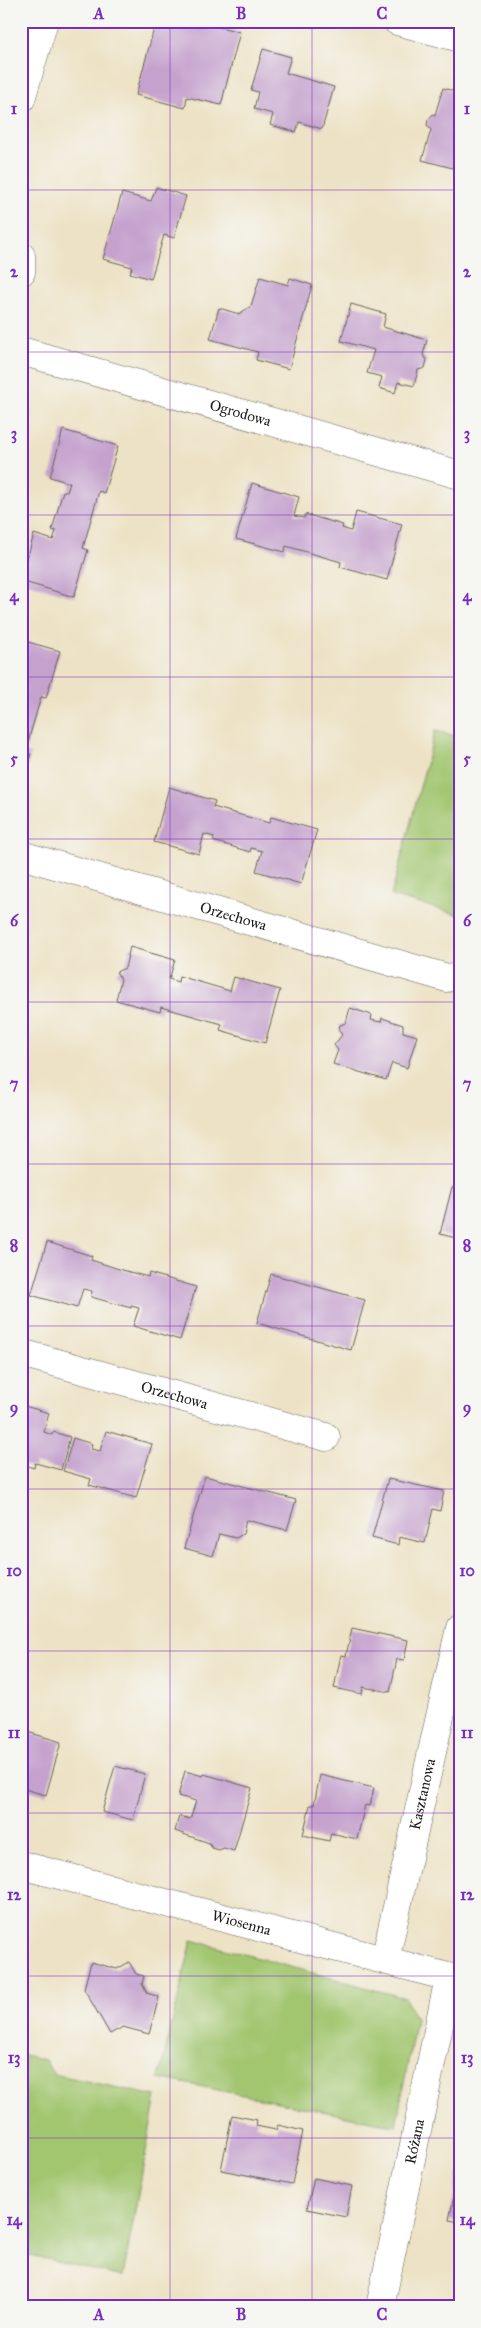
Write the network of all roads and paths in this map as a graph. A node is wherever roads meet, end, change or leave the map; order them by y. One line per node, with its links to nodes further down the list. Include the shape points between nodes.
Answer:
1 (44, 21): 4 (street)
2 (397, 21): 3 (street)
3 (460, 38)
4 (21, 99)
5 (21, 256): 6 (street)
6 (21, 272)
7 (21, 351): 8 (street, Ogrodowa)
8 (460, 475)
9 (21, 855): 10 (street, Orzechowa)
10 (447, 978)
11 (21, 1353): 12 (street, Orzechowa)
12 (326, 1437)
13 (460, 1628): 15 (street, Kasztanowa)
14 (21, 1865): 15 (street, Wiosenna)
15 (384, 1960): 16 (street, Wiosenna)
16 (454, 1979): 17 (street, Różana)
17 (380, 2307)

